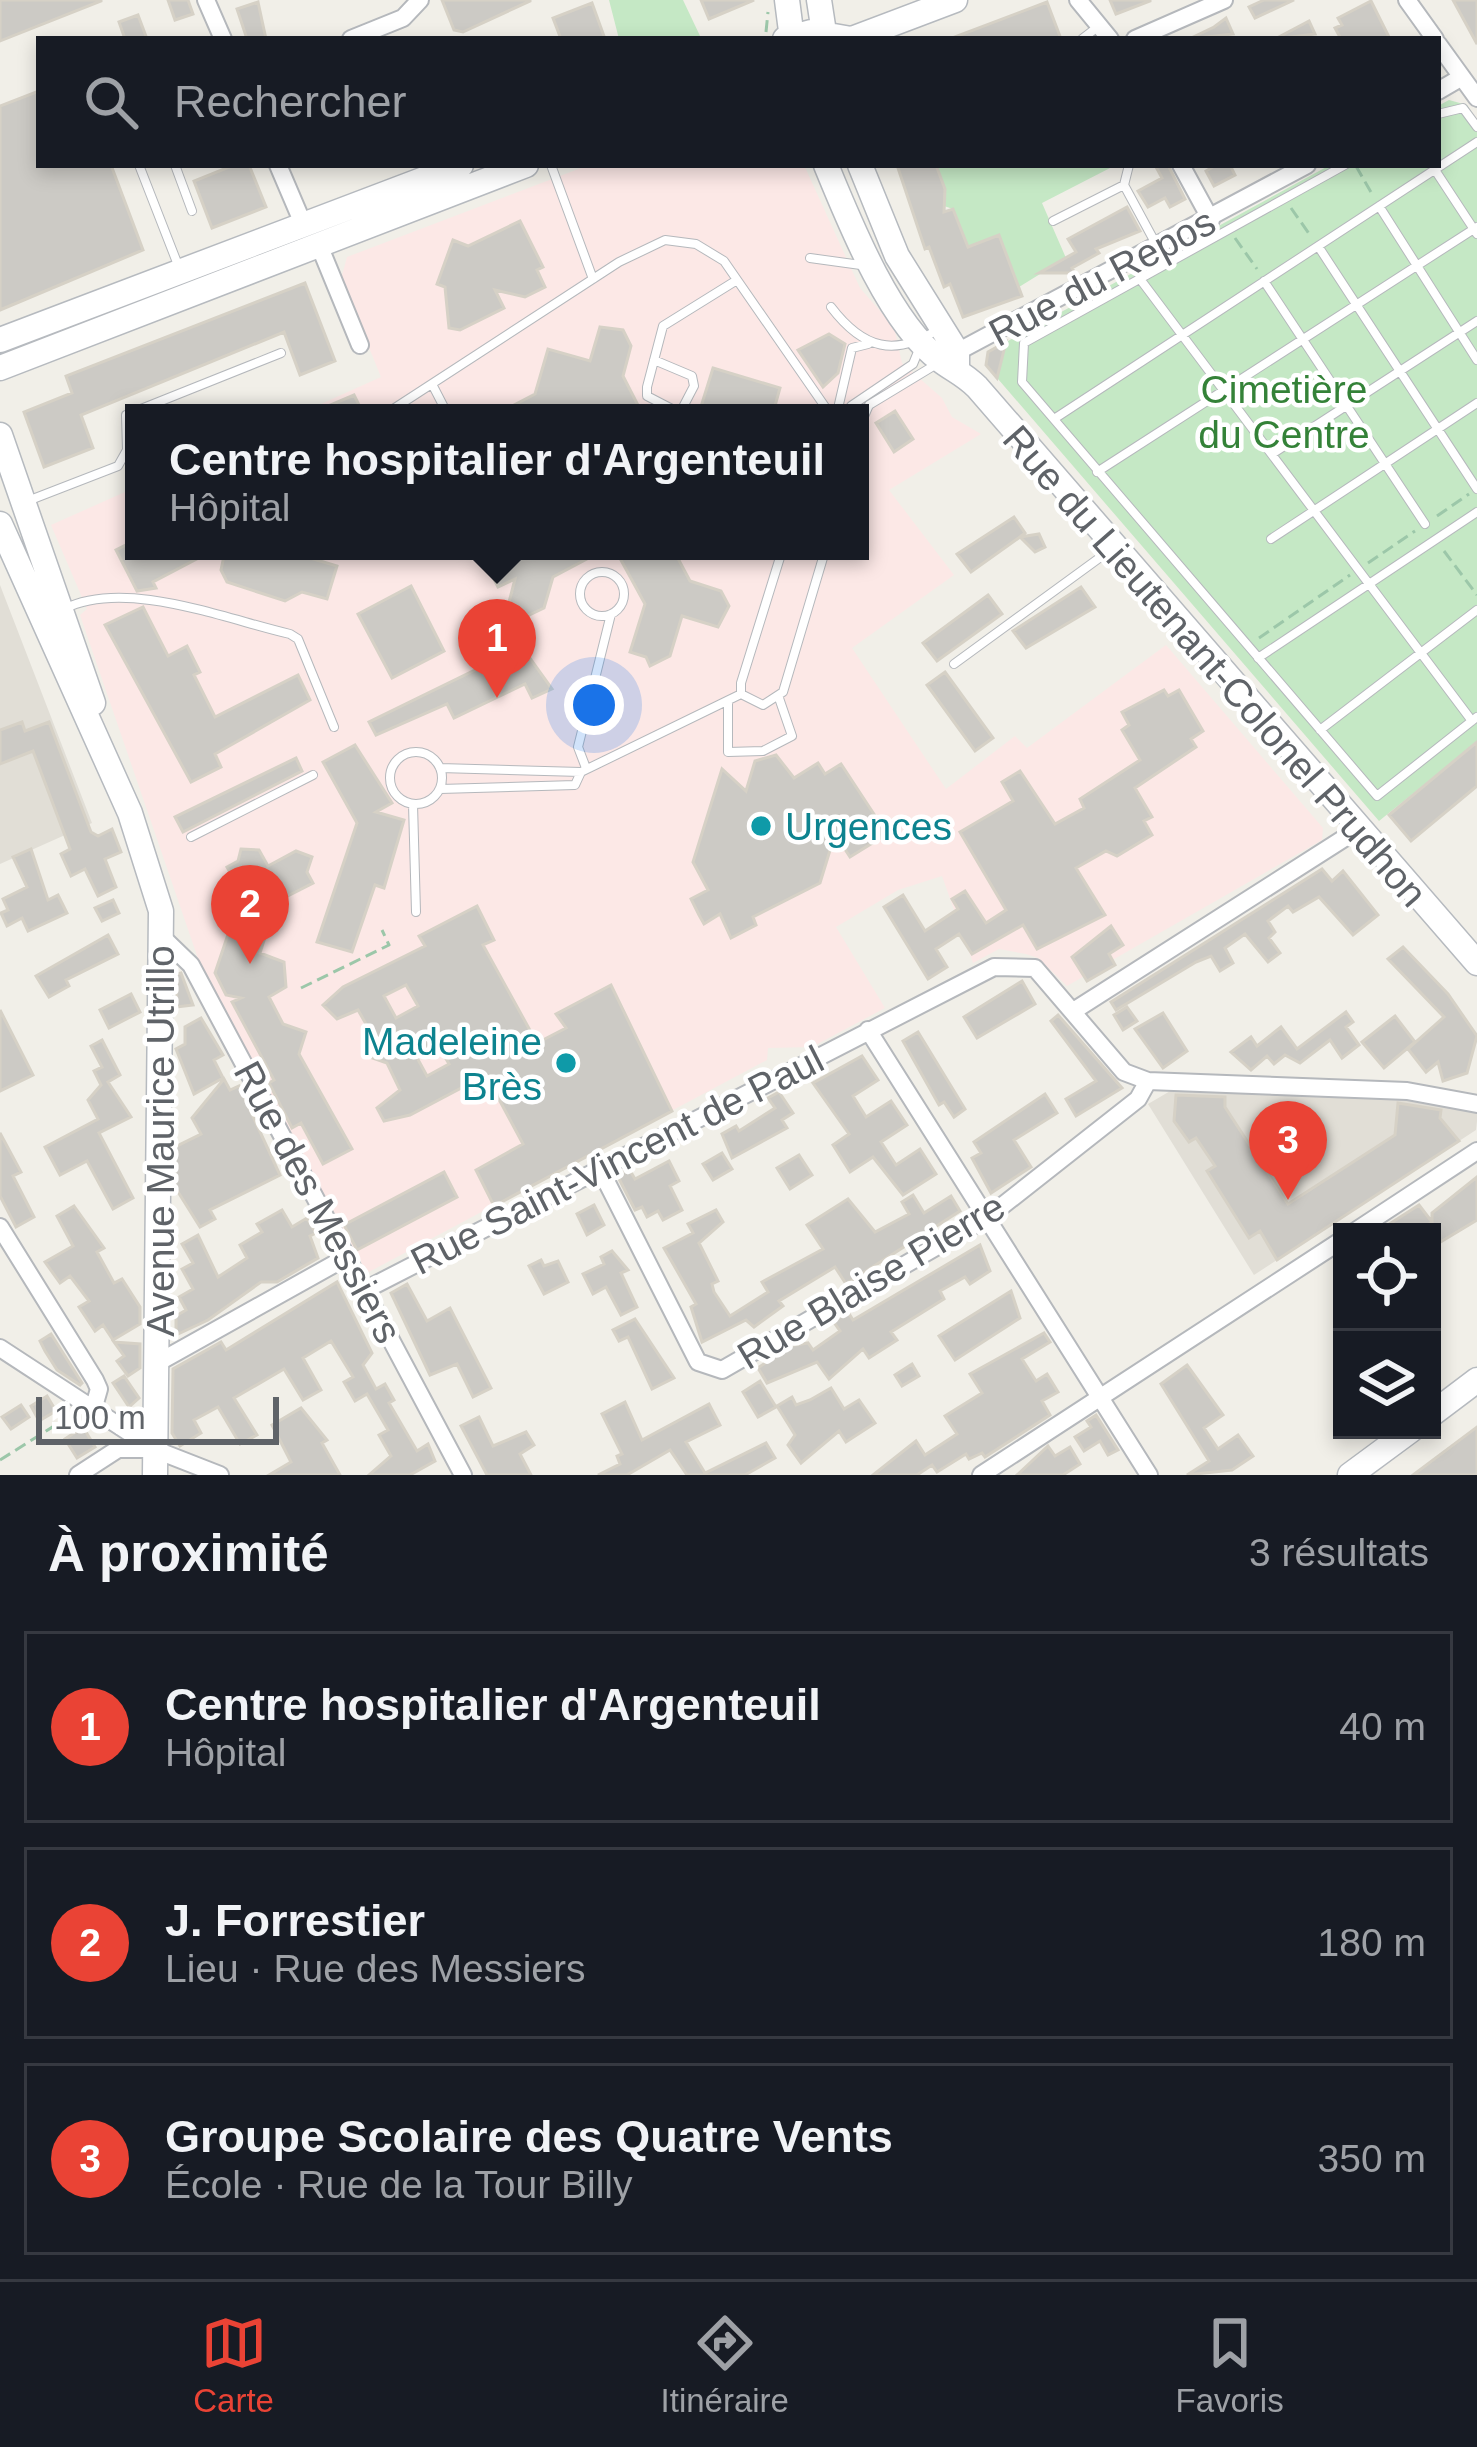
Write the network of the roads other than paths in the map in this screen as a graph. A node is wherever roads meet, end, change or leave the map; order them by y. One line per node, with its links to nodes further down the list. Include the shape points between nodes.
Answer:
1 (206, 0): 10 (street)
2 (420, 0): 11 (street, via 403,18)
3 (787, 0): 12 (street)
4 (955, 0): 14 (street)
5 (1078, 0): 9 (street)
6 (1224, 0): 15 (street)
7 (1407, 0): 16 (street)
8 (822, 21): 13 (street)
9 (1105, 33)
10 (222, 36)
11 (358, 36)
12 (784, 36)
13 (788, 36)
14 (860, 36)
15 (1142, 36)
16 (1432, 36)
17 (1441, 48): 18 (street)
18 (1462, 77): 19 (street); 20 (street)
19 (1441, 89)
20 (1477, 98)
21 (1441, 113): 22 (lane, via 1463,108)
22 (1477, 128)
23 (1477, 142): 24 (lane)
24 (1441, 166)
25 (140, 168): 52 (lane)
26 (176, 168): 41 (lane)
27 (279, 168): 45 (street)
28 (455, 168): 45 (street)
29 (517, 168): 45 (street)
30 (552, 168): 53 (lane)
31 (827, 168): 50 (street, Rue du Lieutenant-Colonel Prudhon)
32 (861, 168): 48 (street, Rue du Lieutenant-Colonel Prudhon)
33 (1129, 168): 39 (lane)
34 (1183, 168): 42 (street)
35 (1302, 168): 42 (street, Rue du Repos)
36 (1341, 168): 54 (lane)
37 (1438, 168): 38 (lane)
38 (1435, 170): 40 (lane); 44 (lane)
39 (1124, 185): 43 (lane); 47 (lane)
40 (1379, 206): 46 (lane); 51 (lane)
41 (192, 211)
42 (1211, 220): 47 (street, Rue du Repos)
43 (1053, 221)
44 (1476, 230): 51 (lane)
45 (311, 235): 52 (street); 66 (street); 71 (street)
46 (1318, 246): 56 (lane); 57 (lane)
47 (1158, 248): 69 (street, Rue du Repos)
48 (897, 256): 50 (street); 61 (street, Rue du Lieutenant-Colonel Prudhon)
49 (810, 258): 50 (lane)
50 (869, 266): 61 (street, Rue du Lieutenant-Colonel Prudhon)
51 (1416, 266): 57 (lane); 60 (lane)
52 (181, 272): 64 (street)
53 (592, 279): 55 (lane, via 665,240 696,244); 73 (lane)
54 (1140, 279): 62 (lane); 86 (lane, via 1024,343 1022,382)
55 (737, 280): 68 (lane, via 663,326); 80 (lane)
56 (1264, 281): 62 (lane); 63 (lane)
57 (1356, 305): 63 (lane); 72 (lane)
58 (831, 307): 65 (lane)
59 (1477, 321): 60 (lane)
60 (1459, 333): 70 (lane); 72 (lane)
61 (932, 334): 65 (lane, via 897,348); 69 (street, Rue du Lieutenant-Colonel Prudhon); 85 (lane, via 914,364)
62 (1182, 335): 74 (lane); 86 (lane)
63 (1303, 339): 74 (lane); 84 (lane)
64 (0, 340)
65 (869, 344): 81 (lane, via 852,348)
66 (360, 345)
67 (281, 353): 75 (lane)
68 (654, 360): 78 (lane, via 647,396); 79 (lane, via 692,376)
69 (952, 360): 83 (lane); 100 (street, Rue du Lieutenant-Colonel Prudhon)
70 (1477, 360)
71 (0, 368)
72 (1400, 371): 84 (lane); 87 (lane)
73 (432, 384): 76 (lane); 77 (lane)
74 (1223, 390): 90 (lane); 92 (lane)
75 (154, 404)
76 (401, 404)
77 (442, 404)
78 (662, 404)
79 (685, 404)
80 (822, 404)
81 (839, 404)
82 (1477, 404): 87 (lane)
83 (869, 405)
84 (1347, 405): 90 (lane); 91 (lane)
85 (869, 407)
86 (1054, 419): 92 (lane)
87 (1437, 430): 91 (lane); 93 (lane)
88 (0, 435): 94 (street, Avenue Maurice Utrillo)
89 (125, 454): 94 (lane, via 118,466)
90 (1272, 454): 95 (lane)
91 (1385, 464): 95 (lane); 98 (lane)
92 (1097, 472): 108 (lane)
93 (1477, 489)
94 (24, 503): 105 (street, Avenue Maurice Utrillo)
95 (1313, 511): 99 (lane); 103 (lane)
96 (1477, 512): 103 (lane)
97 (0, 524): 121 (street, Avenue Maurice Utrillo)
98 (1425, 524)
99 (1271, 538)
100 (1114, 547): 109 (lane); 122 (street, Rue du Lieutenant-Colonel Prudhon)
101 (779, 560): 110 (lane)
102 (822, 560): 111 (lane)
103 (1369, 584): 107 (lane); 108 (lane)
104 (1477, 610): 107 (lane)
105 (57, 612): 114 (lane, via 84,598 128,596 290,634); 121 (street, Avenue Maurice Utrillo)
106 (611, 614): 106 (lane, via 625,599 622,584 595,572 580,597 587,611); 117 (lane, via 578,747)
107 (1421, 653): 113 (lane); 115 (lane)
108 (1258, 658): 115 (lane)
109 (954, 664)
110 (741, 694): 111 (lane, via 763,705); 112 (lane)
111 (778, 697): 112 (lane, via 791,736 763,751 728,752)
112 (728, 700): 117 (lane)
113 (1475, 719): 115 (lane, via 1377,796)
114 (334, 728)
115 (1320, 730)
116 (440, 768): 117 (lane); 119 (lane); 120 (lane, via 413,752 394,763 394,794)
117 (584, 770): 119 (lane, via 575,785)
118 (313, 775): 123 (lane)
119 (440, 789): 120 (lane)
120 (413, 804): 124 (lane)
121 (130, 813): 125 (street, Avenue Maurice Utrillo)
122 (1358, 830): 126 (street, Rue du Lieutenant-Colonel Prudhon); 127 (street)
123 (191, 837)
124 (416, 912)
125 (162, 937): 137 (street, Rue des Messiers, via 191,965); 140 (street, Avenue Maurice Utrillo)
126 (1477, 963)
127 (1076, 1010): 128 (street, Rue Saint-Vincent de Paul, via 1036,968 994,967); 129 (street, Rue Saint-Vincent de Paul, via 1124,1072)
128 (868, 1030): 132 (street, Rue Saint-Vincent de Paul); 133 (street)
129 (1148, 1081): 130 (street, via 1407,1090); 133 (street, Rue Blaise Pierre, via 1138,1099)
130 (1477, 1104)
131 (1477, 1151): 134 (street)
132 (599, 1167): 133 (street, Rue Blaise Pierre, via 698,1362 722,1370); 138 (street, Rue Saint-Vincent de Paul)
133 (988, 1217): 142 (street)
134 (1368, 1223)
135 (0, 1227): 143 (street, via 95,1380 99,1389)
136 (1333, 1246): 142 (street)
137 (345, 1258): 138 (street, Rue des Messiers); 140 (street)
138 (365, 1290): 149 (street, Rue des Messiers)
139 (0, 1348): 143 (street)
140 (159, 1362): 146 (street, Avenue Maurice Utrillo)
141 (1477, 1380): 144 (street)
142 (1102, 1397): 150 (street); 151 (street)
143 (87, 1407): 146 (street)
144 (1441, 1407)
145 (1399, 1439): 152 (street)
146 (156, 1463): 147 (street, via 118,1449); 148 (street)
147 (78, 1475)
148 (220, 1475)
149 (463, 1475)
150 (981, 1475)
151 (1149, 1475)
152 (1350, 1475)

